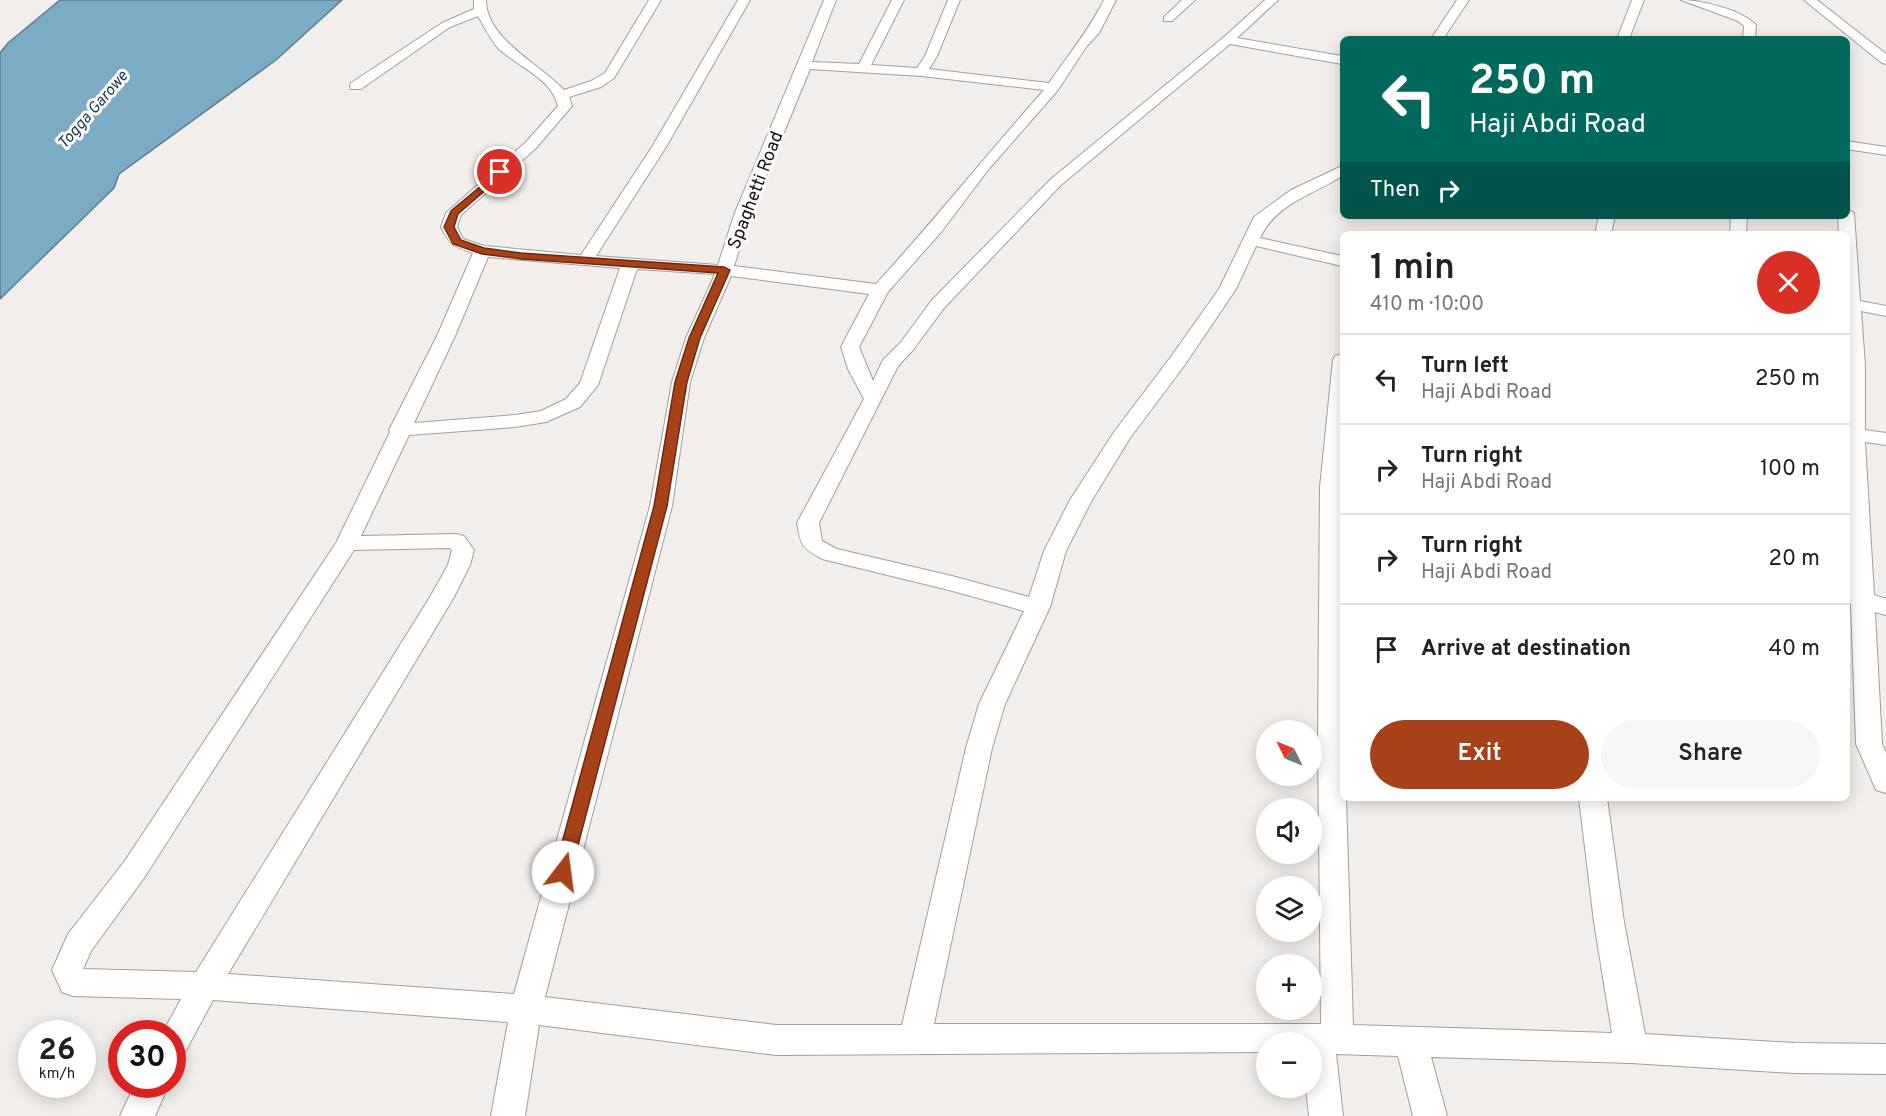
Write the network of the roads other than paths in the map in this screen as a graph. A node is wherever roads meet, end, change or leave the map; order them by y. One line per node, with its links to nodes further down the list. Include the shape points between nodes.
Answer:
1 (655, 0): 26 (street, via 610,75)
2 (744, 0): 32 (street, via 659,147)
3 (830, 0): 21 (street, Spaghetti Road)
4 (898, 0): 22 (street)
5 (954, 0): 23 (street)
6 (1110, 0): 25 (street, via 1093,33)
7 (1189, 0): 14 (street)
8 (1272, 0): 18 (street)
9 (1463, 0): 15 (street)
10 (1638, 0): 16 (street)
11 (1687, 0): 17 (street, via 1742,19 1750,25)
12 (1810, 0): 20 (street)
13 (480, 6): 24 (street); 26 (street, via 502,45)
14 (1168, 19)
15 (1439, 36)
16 (1624, 36)
17 (1749, 36)
18 (1228, 40): 19 (street); 41 (street, via 1056,182 1018,220 938,304 890,364)
19 (1340, 60)
20 (1886, 60)
21 (805, 65): 22 (street); 35 (street, Spaghetti Road, via 742,215)
22 (863, 68): 23 (street)
23 (921, 72): 25 (street)
24 (356, 86)
25 (1053, 87): 37 (street)
26 (562, 95): 31 (street, via 565,106 553,122 454,213 449,227 457,242)
27 (1850, 146): 28 (street)
28 (1886, 152)
29 (1340, 171): 30 (street, via 1280,203 1260,220)
30 (1249, 240): 33 (street); 47 (street, via 1227,289 1121,436 1081,500 1055,551)
31 (482, 251): 32 (street); 42 (street, via 446,336)
32 (585, 261): 34 (street)
33 (1340, 261)
34 (630, 264): 35 (street); 42 (street, via 590,385 573,403 546,416 515,421)
35 (724, 270): 37 (street); 51 (street, Spaghetti Road, via 681,382 661,506)
36 (1850, 274): 38 (street)
37 (880, 290): 41 (street, via 850,347)
38 (1852, 304): 39 (street); 43 (street, via 1856,365)
39 (1886, 310)
40 (1340, 383): 54 (street, via 1331,487)
41 (874, 399): 47 (street, via 808,523 812,544 830,554)
42 (399, 430): 45 (street)
43 (1851, 434): 44 (street); 46 (street)
44 (1886, 439)
45 (347, 543): 50 (street, via 456,541 463,550 442,597); 50 (street, via 134,870 79,943 67,970 73,982)
46 (1865, 601): 48 (street, via 1869,744)
47 (1038, 607): 53 (street, via 992,704 979,747)
48 (1886, 783)
49 (1593, 801): 56 (street)
50 (204, 986): 51 (street); 52 (street)
51 (526, 1009): 53 (street, via 776,1040); 61 (street, Spaghetti Road)
52 (186, 1020)
53 (915, 1039): 54 (street)
54 (1328, 1039): 55 (street); 59 (street)
55 (1411, 1041): 56 (street); 62 (street)
56 (1631, 1048): 57 (street)
57 (1886, 1059)
58 (146, 1098): 60 (street)
59 (1328, 1114)
60 (136, 1116)
61 (508, 1116)
62 (1430, 1116)

